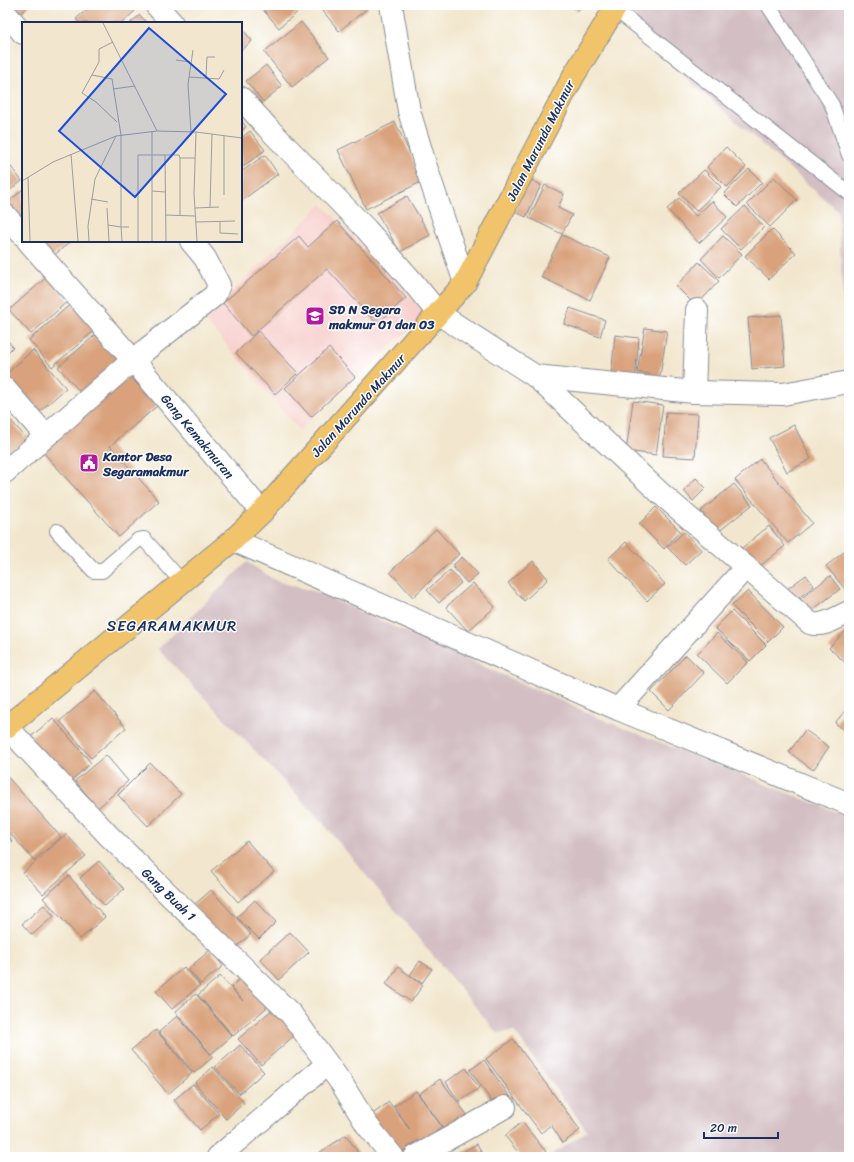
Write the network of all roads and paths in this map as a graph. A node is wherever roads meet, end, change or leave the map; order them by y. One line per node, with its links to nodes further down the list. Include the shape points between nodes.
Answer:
1 (156, 5): 6 (street)
2 (391, 5): 15 (street, via 410,110 426,167)
3 (768, 5): 9 (lane, via 832,105)
4 (616, 7): 10 (lane); 15 (main road, Jalan Marunda Makmur, via 574,75)
5 (5, 13): 7 (street)
6 (171, 22)
7 (22, 33)
8 (242, 99): 17 (street, via 366,229)
9 (849, 155)
10 (849, 193)
11 (5, 215): 12 (street)
12 (22, 234)
13 (29, 242): 18 (street, Gang Kemakmuran)
14 (192, 242): 18 (street, via 205,258 219,288 215,295)
15 (465, 283): 17 (main road, Jalan Marunda Makmur)
16 (697, 310): 22 (street)
17 (439, 314): 19 (street); 25 (main road, Jalan Marunda Makmur)
18 (133, 360): 23 (street); 25 (street, Gang Kemakmuran)
19 (535, 376): 22 (street); 28 (street, via 659,492)
20 (849, 382): 22 (street, via 783,394)
21 (5, 389): 23 (street)
22 (694, 392)
23 (46, 436): 24 (street)
24 (5, 472)
25 (262, 512): 27 (main road, Jalan Marunda Makmur)
26 (57, 532): 29 (lane, via 97,572 102,571 138,540 144,539)
27 (233, 540): 29 (main road, Jalan Marunda Makmur); 31 (street)
28 (746, 566): 30 (street, via 810,623 815,625 829,622); 31 (street)
29 (182, 582): 32 (main road, Jalan Marunda Makmur)
30 (849, 612)
31 (618, 709): 33 (street)
32 (6, 727): 34 (street, Gang Buah 1, via 110,837 291,1014)
33 (849, 804)
34 (328, 1064): 36 (street); 37 (street, Gang Buah 1, via 367,1125)
35 (504, 1107): 38 (street)
36 (218, 1157)
37 (393, 1157)
38 (415, 1157)

